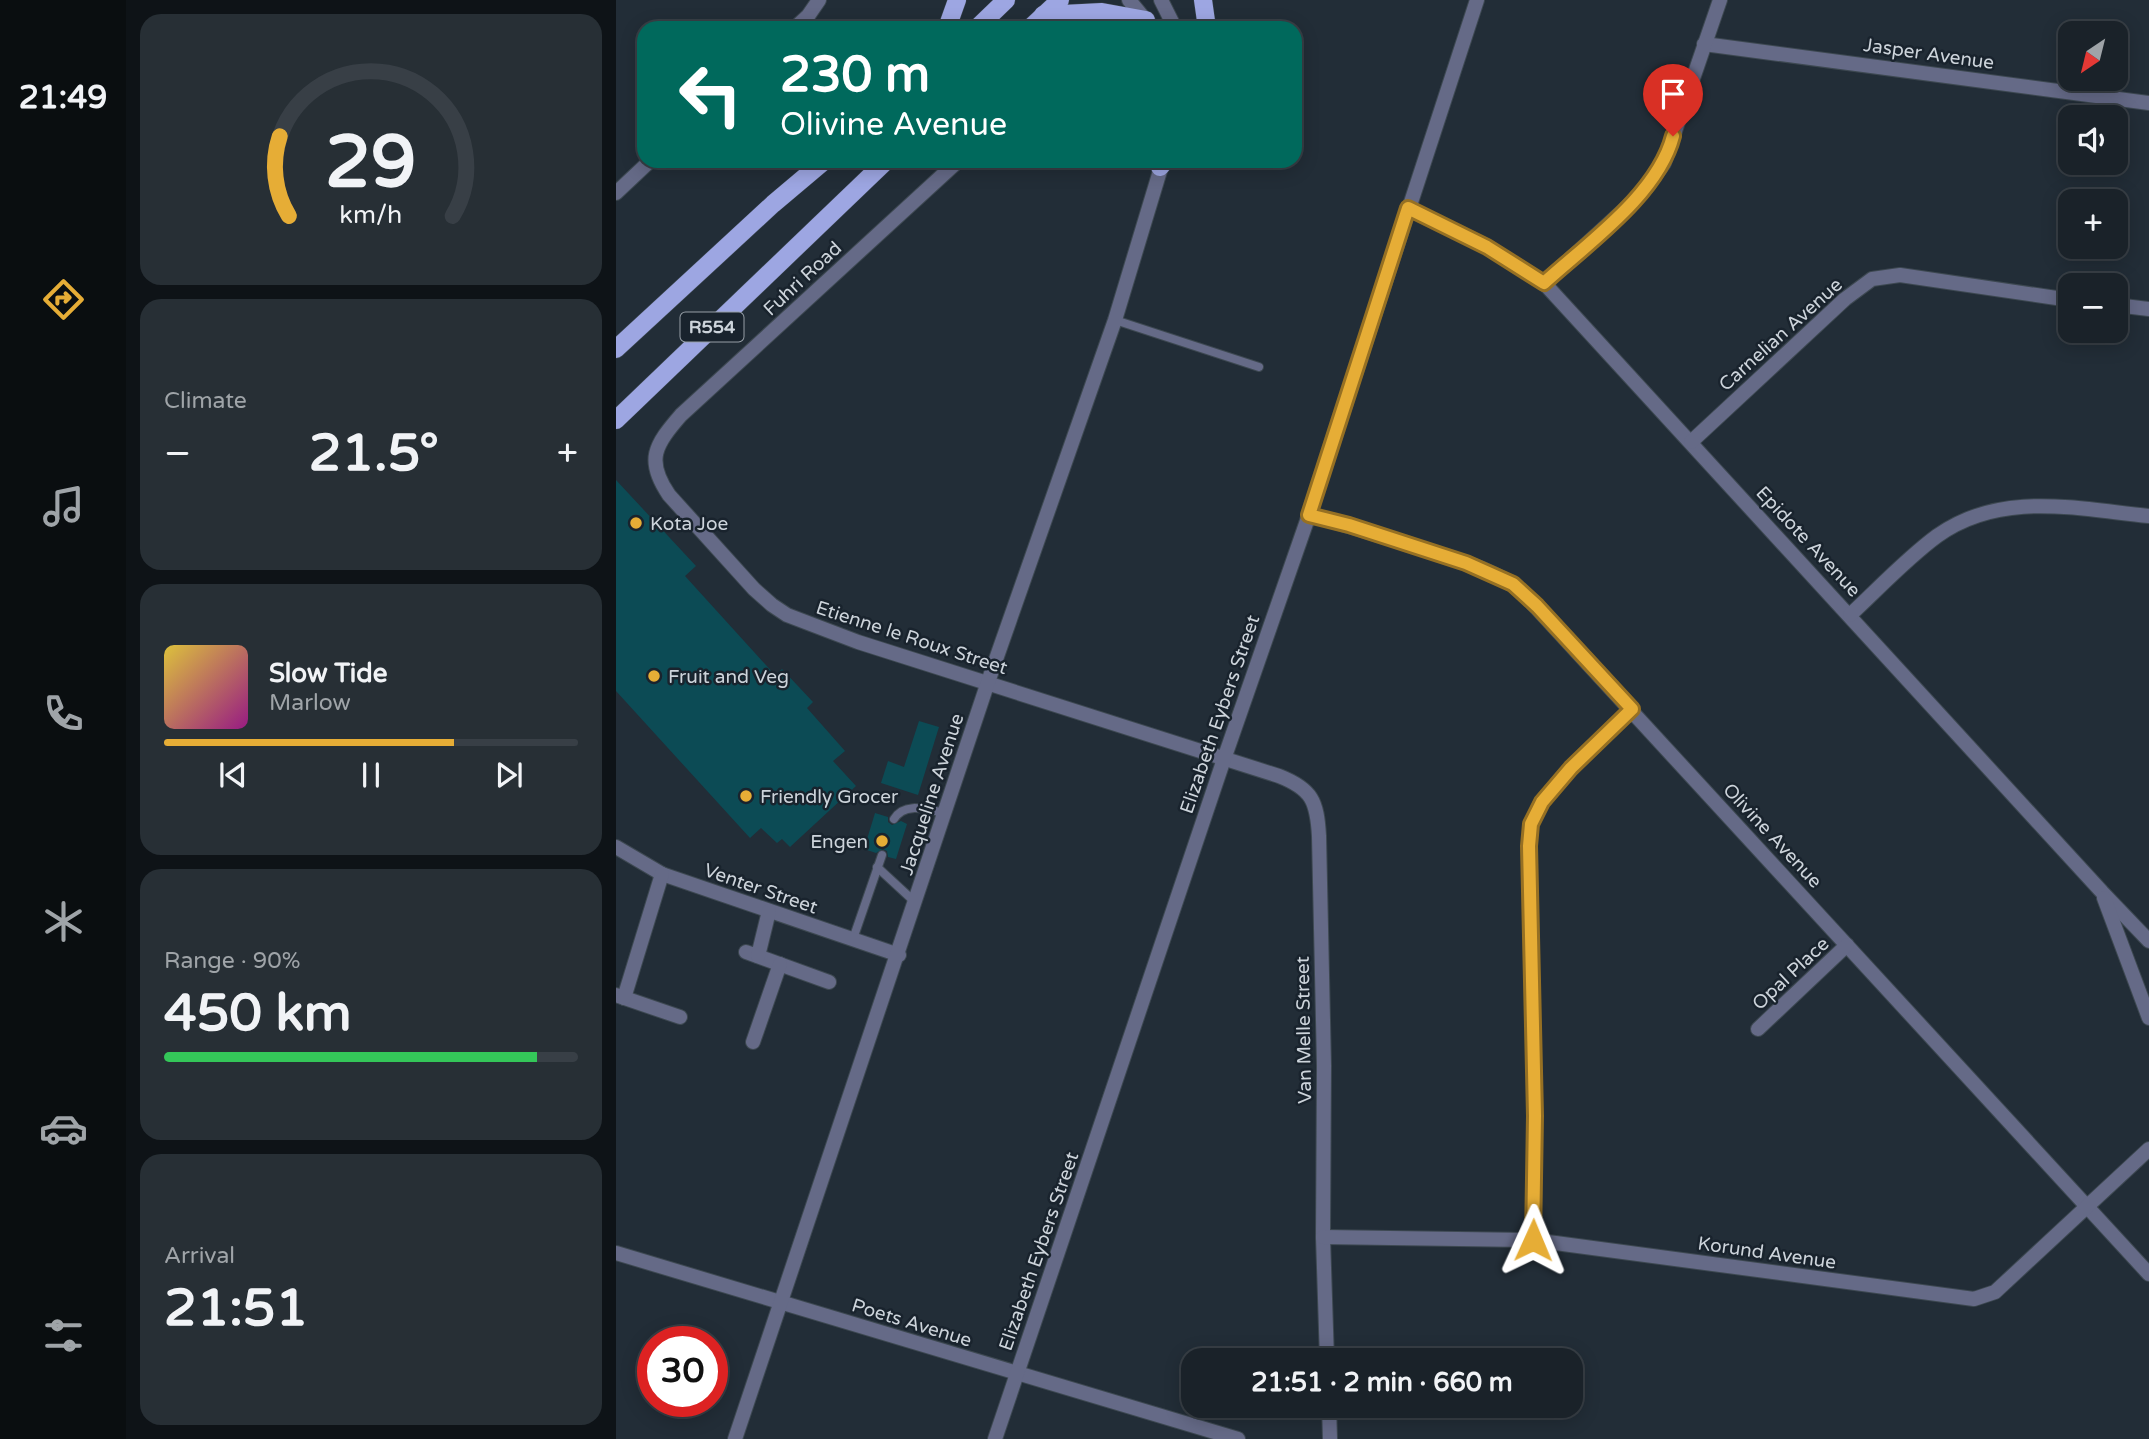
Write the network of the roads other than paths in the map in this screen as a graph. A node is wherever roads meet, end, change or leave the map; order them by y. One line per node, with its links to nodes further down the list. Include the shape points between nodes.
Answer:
1 (819, 0): 11 (street)
2 (957, 0): 12 (main road)
3 (1006, 0): 13 (main road)
4 (1060, 0): 10 (main road)
5 (1129, 0): 16 (street)
6 (1160, 0): 17 (street)
7 (1203, 0): 18 (main road)
8 (1477, 0): 27 (street, Elizabeth Eybers Street)
9 (1720, 0): 19 (street)
10 (1043, 15): 14 (main road); 15 (main road, via 1102,12)
11 (803, 21)
12 (950, 21)
13 (984, 21)
14 (1037, 21)
15 (1137, 21)
16 (1146, 21)
17 (1171, 21)
18 (1206, 21)
19 (1704, 44): 20 (street, Jasper Avenue); 28 (street, via 1670,150 1655,177)
20 (2149, 103)
21 (643, 168): 26 (street)
22 (816, 168): 33 (main road, R554)
23 (879, 168): 35 (main road, R554)
24 (950, 168): 37 (street, Fuhri Road, via 681,415 657,446)
25 (1161, 168): 32 (street, Jacqueline Avenue)
26 (616, 193)
27 (1408, 208): 28 (street, Epidote Avenue, via 1487,247); 38 (street, Elizabeth Eybers Street)
28 (1544, 283): 36 (street, Epidote Avenue)
29 (2058, 298): 36 (street, Carnelian Avenue, via 1900,275 1872,279 1826,315)
30 (2128, 306): 31 (street)
31 (2149, 309)
32 (1115, 320): 34 (lane); 41 (street, Jacqueline Avenue)
33 (616, 349)
34 (1259, 367)
35 (616, 420)
36 (1691, 442): 40 (street, Epidote Avenue)
37 (654, 460): 41 (street, Etienne le Roux Street, via 659,481 669,495 772,605 807,624)
38 (1309, 515): 42 (street, Olivine Avenue, via 1466,563 1513,584); 43 (street, Elizabeth Eybers Street)
39 (2149, 516): 40 (street, via 2040,505 1978,514 1936,537)
40 (1850, 614): 50 (street, Epidote Avenue)
41 (988, 682): 43 (street, Etienne le Roux Street); 44 (street, Jacqueline Avenue)
42 (1632, 709): 55 (street, Olivine Avenue); 67 (street, via 1559,781 1531,824)
43 (1224, 759): 66 (street, Van Melle Street, via 1289,780 1308,792 1315,807 1324,1053); 72 (street, Elizabeth Eybers Street)
44 (945, 813): 45 (lane, via 905,808); 51 (street, Jacqueline Avenue)
45 (894, 819)
46 (616, 847): 49 (street, Venter Street)
47 (882, 855): 48 (lane)
48 (877, 867): 51 (lane); 53 (lane)
49 (662, 874): 52 (street, Venter Street); 59 (street)
50 (2102, 892): 54 (street, Epidote Avenue); 61 (street)
51 (916, 903): 56 (street, Jacqueline Avenue)
52 (769, 911): 53 (street, Venter Street); 57 (street, via 752,954)
53 (853, 939): 56 (street, Venter Street)
54 (2149, 941)
55 (1847, 945): 62 (street, Opal Place); 65 (street, Olivine Avenue)
56 (899, 955): 70 (street, Jacqueline Avenue)
57 (780, 964): 58 (street); 63 (street)
58 (829, 982)
59 (620, 996): 60 (street)
60 (680, 1017)
61 (2149, 1018)
62 (1758, 1029)
63 (753, 1042)
64 (2149, 1149): 65 (street, Korund Avenue)
65 (2086, 1205): 67 (street, Korund Avenue, via 1995,1292 1974,1299); 69 (street, Olivine Avenue)
66 (1323, 1237): 67 (street, Korund Avenue); 71 (street, Van Melle Street)
67 (1533, 1240)
68 (616, 1253): 70 (street, Poets Avenue)
69 (2149, 1274)
70 (781, 1301): 72 (street, Poets Avenue); 74 (street, Jacqueline Avenue)
71 (1327, 1348)
72 (1016, 1374): 75 (street, Elizabeth Eybers Street); 76 (street, Poets Avenue)
73 (1329, 1418): 77 (street)
74 (735, 1439)
75 (995, 1439)
76 (1238, 1439)
77 (1330, 1439)

